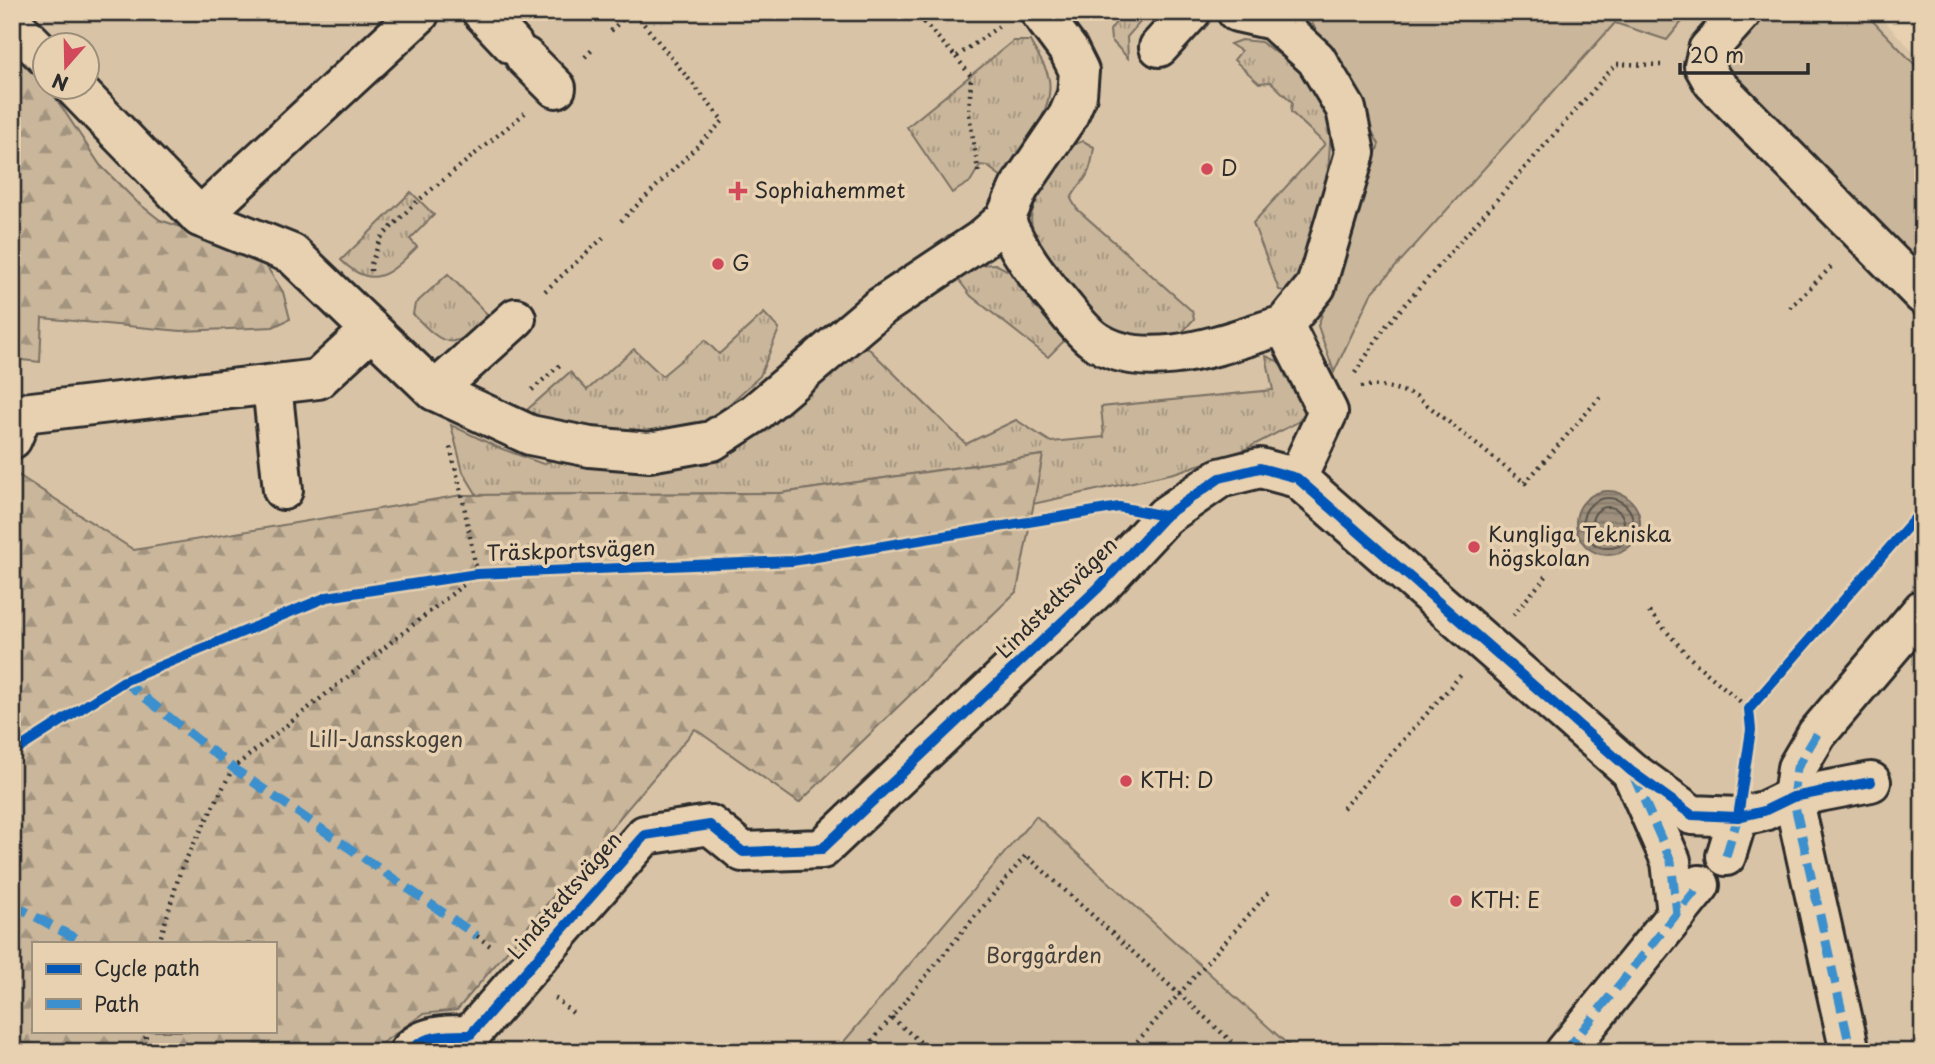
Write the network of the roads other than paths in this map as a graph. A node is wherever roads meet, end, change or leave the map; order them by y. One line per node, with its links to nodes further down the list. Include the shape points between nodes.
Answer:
1 (481, 12): 10 (street)
2 (1191, 12): 9 (street)
3 (1237, 12): 16 (street, via 1273,20 1316,59 1346,109 1355,153 1316,285)
4 (1742, 12): 14 (street, via 1708,50 1704,66 1713,82)
5 (419, 14): 12 (street)
6 (1024, 16): 13 (street, via 1069,51 1079,71 1077,95)
7 (12, 23): 8 (street)
8 (32, 43)
9 (1159, 47)
10 (556, 88)
11 (89, 102): 12 (street)
12 (200, 217): 17 (street, via 292,254)
13 (1005, 219): 16 (street, via 1016,245 1045,286 1092,339 1116,352 1156,357); 19 (street, via 879,308 755,413 712,441 649,452 590,447 530,435)
14 (1923, 295)
15 (516, 318): 19 (street)
16 (1284, 325): 21 (street, via 1336,401)
17 (371, 330): 18 (street, via 318,379); 19 (street)
18 (272, 385): 20 (street, via 23,413); 22 (street)
19 (435, 391)
20 (12, 439)
21 (1297, 478): 24 (street, Lindstedtsvägen); 29 (street, Lindstedtsvägen, via 1260,468 1220,478 1165,516 1098,588 822,849 743,852 710,825 645,835 470,1035 439,1035)
22 (283, 490)
23 (1923, 609): 26 (street, via 1817,734 1797,768)
24 (1631, 771): 27 (street, Lindstedtsvägen, via 1692,815); 30 (street, via 1671,861 1679,911)
25 (1871, 782): 26 (street, Lindstedtsvägen)
26 (1793, 797): 27 (street, Lindstedtsvägen); 31 (street)
27 (1738, 817): 28 (street)
28 (1726, 856)
29 (409, 1052)
30 (1566, 1052)
31 (1850, 1052)

